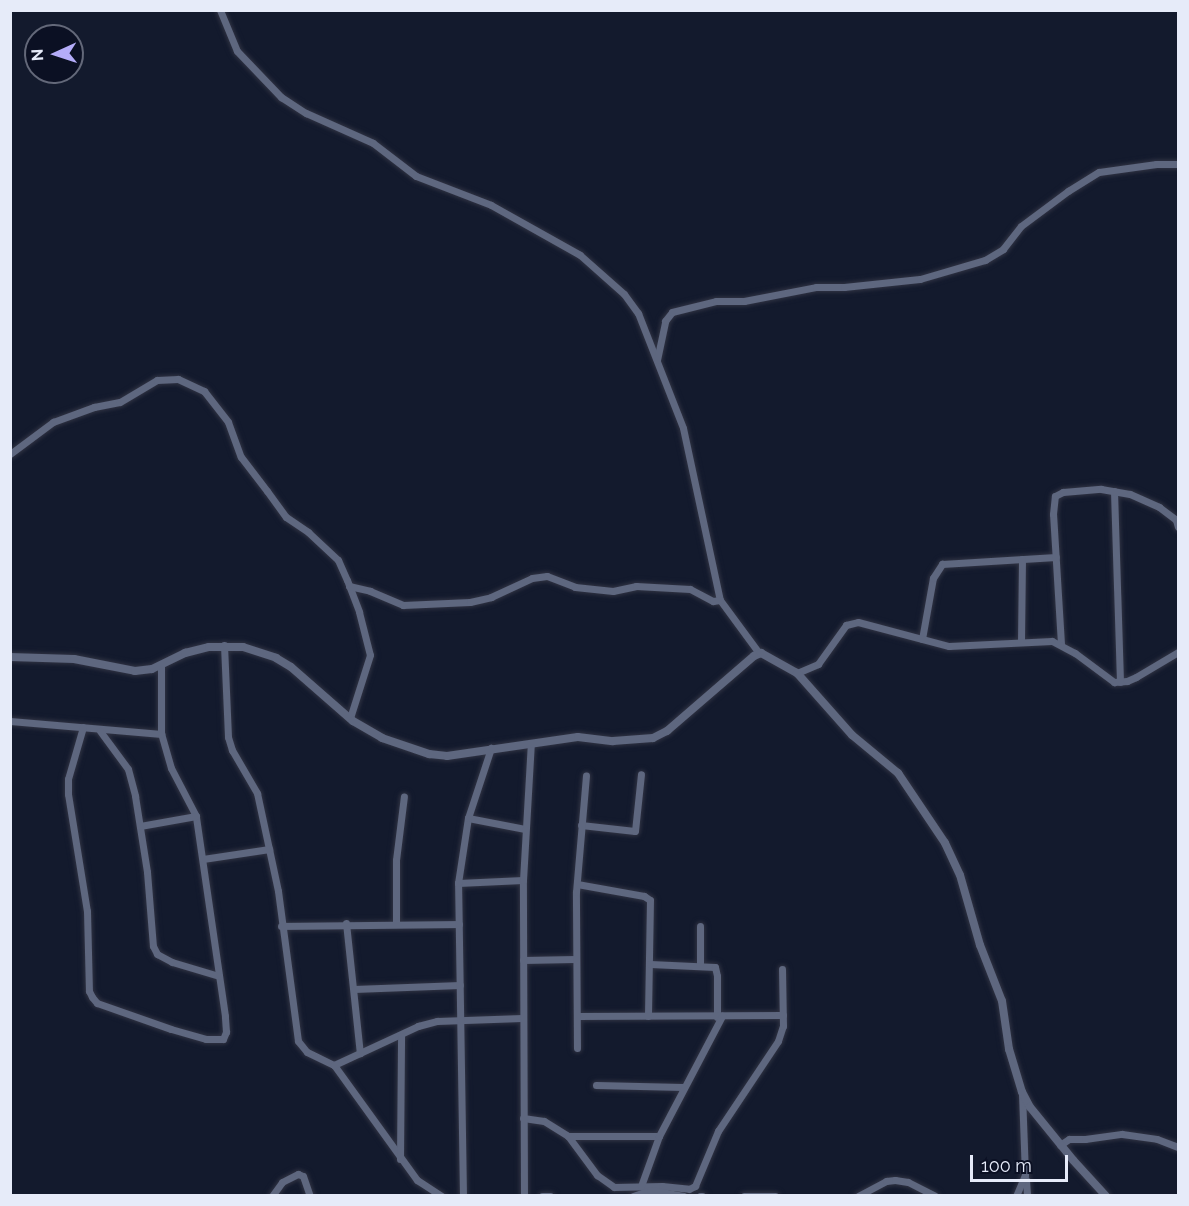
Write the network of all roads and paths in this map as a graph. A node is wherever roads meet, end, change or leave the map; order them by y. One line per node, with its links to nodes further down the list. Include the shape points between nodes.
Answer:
1 (220, 10): 3 (street, via 237,51 280,96 374,143 416,176 491,206 595,266 638,313)
2 (1179, 164): 3 (street, via 1099,172 1021,226 1003,249 985,260 920,279 816,287 744,301 716,301 672,312 665,321)
3 (657, 360): 10 (street, via 691,457)
4 (10, 454): 9 (street, via 53,422 120,402 157,380 178,379 204,391 228,423 241,458 280,509 338,560)
5 (1114, 491): 6 (street, via 1159,507); 7 (street, via 1079,490 1055,496); 20 (street)
6 (1179, 527)
7 (1056, 557): 8 (street); 13 (street)
8 (1022, 559): 11 (street, via 958,562 937,567); 12 (street)
9 (349, 586): 10 (street, via 403,605 470,602 547,576 575,587 613,591 636,586 690,589 713,601); 21 (street, via 370,655)
10 (720, 600): 16 (street)
11 (922, 639): 12 (street, via 958,646); 19 (street, via 850,623 818,664)
12 (1021, 641): 13 (street)
13 (1061, 644): 20 (street, via 1102,675)
14 (224, 645): 18 (street, via 185,652); 21 (street, via 276,658); 36 (street, via 228,737 257,793)
15 (1179, 652): 20 (street)
16 (759, 653): 19 (street); 26 (street, via 653,738 614,741 578,737)
17 (10, 657): 18 (street, via 74,659 135,671)
18 (161, 664): 25 (street)
19 (797, 673): 66 (street, via 852,735 898,773 945,843 960,875 980,945 1002,1001)
20 (1120, 682)
21 (350, 718): 27 (street, via 382,738 429,754 447,756)
22 (10, 721): 23 (street)
23 (83, 727): 24 (street); 51 (street, via 68,779 68,794 87,911 92,997 97,1003 171,1029 206,1040 223,1039 226,1032)
24 (100, 731): 25 (street); 34 (street, via 128,769)
25 (161, 734): 31 (street, via 171,768)
26 (531, 743): 27 (street); 35 (street)
27 (491, 748): 32 (street)
28 (641, 774): 33 (street, via 635,831)
29 (586, 775): 33 (street)
30 (404, 796): 42 (street, via 396,860)
31 (196, 816): 34 (street); 37 (street)
32 (468, 818): 35 (street); 39 (street)
33 (581, 825): 40 (street)
34 (140, 826): 51 (street, via 157,954)
35 (525, 829): 38 (street)
36 (269, 849): 37 (street); 44 (street)
37 (203, 859): 51 (street)
38 (523, 880): 39 (street); 47 (street)
39 (458, 884): 43 (street)
40 (577, 884): 46 (street); 48 (street, via 650,900)
41 (346, 923): 42 (street); 44 (street); 53 (street)
42 (396, 923): 43 (street)
43 (459, 924): 52 (street)
44 (281, 926): 63 (street, via 298,1041 307,1052)
45 (700, 926): 49 (street)
46 (575, 959): 47 (street); 55 (street)
47 (523, 960): 58 (street)
48 (650, 964): 49 (street); 56 (street)
49 (700, 966): 57 (street, via 716,969)
50 (782, 969): 54 (street)
51 (219, 976)
52 (460, 985): 53 (street); 59 (street)
53 (354, 989): 62 (street)
54 (783, 1015): 57 (street); 74 (street, via 778,1041 718,1131 695,1186 683,1190)
55 (577, 1016): 56 (street); 61 (street)
56 (648, 1016): 57 (street)
57 (719, 1016): 65 (street)
58 (522, 1018): 59 (street); 67 (street)
59 (461, 1019): 60 (street, via 418,1026); 78 (street)
60 (401, 1036): 62 (street); 72 (street)
61 (577, 1048)
62 (360, 1053): 63 (street)
63 (334, 1065): 72 (street)
64 (596, 1085): 65 (street)
65 (683, 1087): 69 (street)
66 (1022, 1092): 70 (street); 73 (street)
67 (523, 1118): 68 (street, via 544,1122); 79 (street)
68 (568, 1136): 69 (street); 74 (street, via 605,1183 614,1187)
69 (659, 1136): 74 (street)
70 (1060, 1145): 71 (street, via 1069,1139 1122,1134); 90 (street)
71 (1179, 1147)
72 (400, 1159): 77 (street, via 417,1180)
73 (1025, 1175): 88 (street); 89 (street)
74 (641, 1186)
75 (272, 1196): 76 (street, via 282,1182 298,1174 303,1176)
76 (310, 1196)
77 (442, 1196)
78 (463, 1196)
79 (524, 1196)
80 (542, 1196): 81 (street)
81 (550, 1196)
82 (633, 1196): 83 (street, via 650,1190)
83 (683, 1196)
84 (744, 1196): 85 (street)
85 (775, 1196)
86 (858, 1196): 87 (street, via 889,1180 908,1182)
87 (935, 1196)
88 (1016, 1196)
89 (1027, 1196)
90 (1106, 1196)

